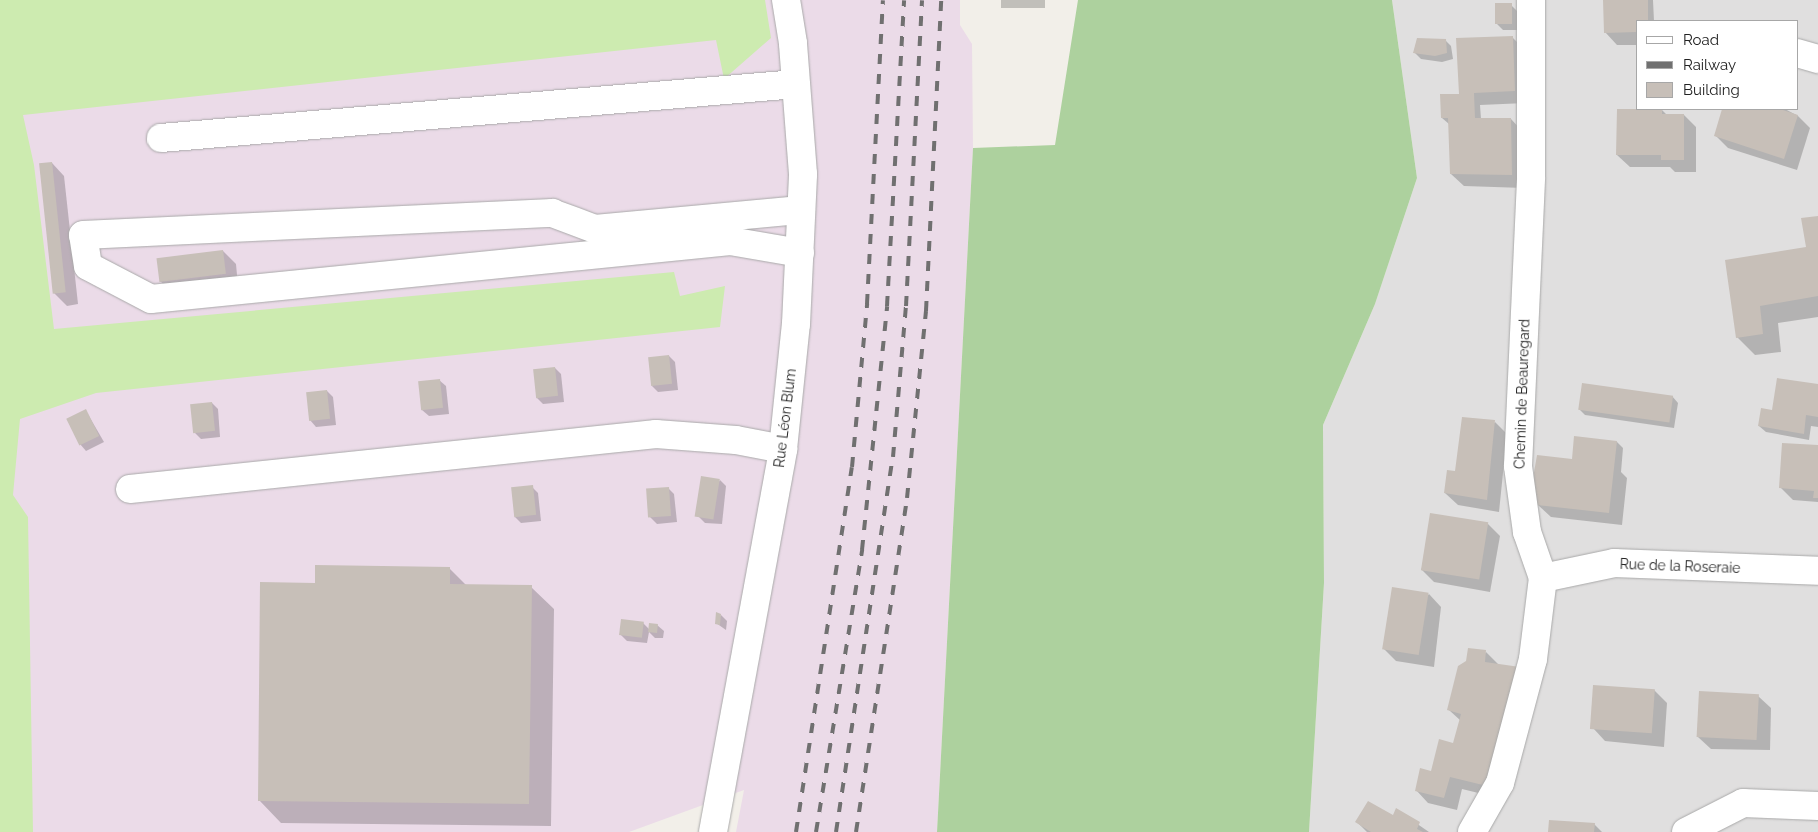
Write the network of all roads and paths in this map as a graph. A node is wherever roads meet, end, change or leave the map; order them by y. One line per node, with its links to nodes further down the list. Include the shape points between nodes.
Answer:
1 (786, 0): 5 (street, Rue Léon Blum)
2 (1531, 0): 12 (street, Chemin de Beauregard, via 1530,177 1518,466 1527,532)
3 (1798, 52): 4 (street)
4 (1818, 59)
5 (796, 84): 6 (street); 7 (street, Rue Léon Blum, via 803,174)
6 (161, 138)
7 (801, 210): 8 (street, Rue Léon Blum); 8 (street, via 595,229 552,213 83,235 88,266 151,299 730,240)
8 (800, 252): 9 (street, Rue Léon Blum)
9 (783, 449): 10 (street, via 736,440 656,434); 14 (street, Rue Léon Blum)
10 (130, 489)
11 (1818, 571): 12 (street, Rue de la Roseraie, via 1614,563)
12 (1543, 578): 15 (street, Chemin de Beauregard, via 1533,659 1500,783)
13 (1818, 806): 16 (street, via 1743,803)
14 (713, 832)
15 (1472, 832)
16 (1686, 832)

